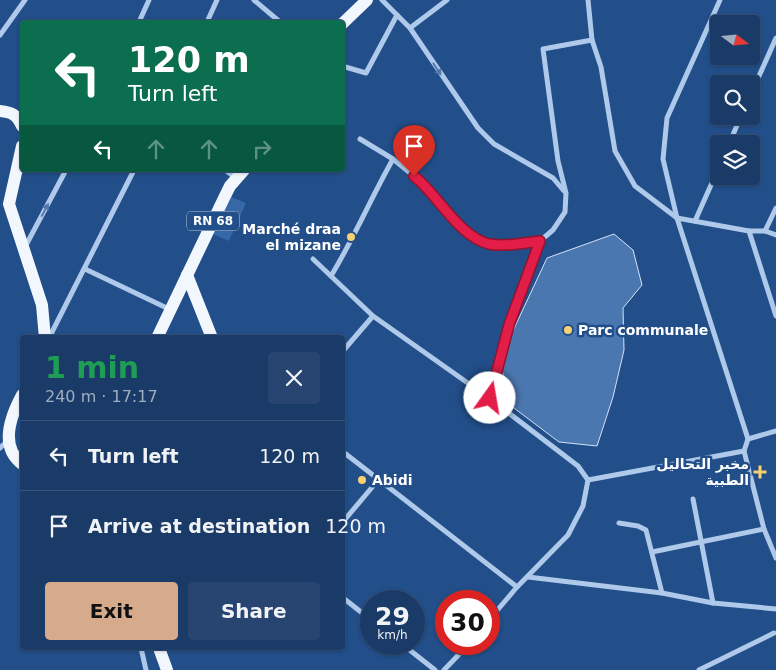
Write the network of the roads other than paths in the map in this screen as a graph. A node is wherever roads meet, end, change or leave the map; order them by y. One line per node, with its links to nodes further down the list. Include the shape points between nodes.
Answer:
1 (25, 0): 16 (street)
2 (149, 0): 11 (street)
3 (217, 0): 12 (street)
4 (254, 0): 13 (street)
5 (367, 0): 14 (main road)
6 (382, 0): 10 (street)
7 (447, 0): 15 (street)
8 (588, 0): 18 (street)
9 (720, 0): 32 (street, via 667,118 663,158)
10 (397, 15): 15 (street); 19 (street, via 366,74)
11 (140, 20)
12 (208, 20)
13 (278, 20)
14 (345, 21)
15 (410, 28): 30 (street, one-way to 30, via 478,128 494,144 553,178)
16 (0, 35)
17 (776, 38): 20 (street)
18 (592, 40): 30 (street, via 543,49 558,161); 32 (street, via 601,67 615,151 635,186)
19 (345, 67)
20 (759, 75)
21 (0, 111): 22 (main road, via 11,112)
22 (20, 121)
23 (360, 139): 25 (street)
24 (20, 155): 38 (main road, via 9,204)
25 (393, 159): 37 (street, via 425,185 476,240 491,245); 42 (street, via 371,198 354,239)
26 (65, 172): 38 (street, one-way to 26)
27 (133, 172): 40 (street)
28 (240, 174): 41 (main road, RN 68, via 224,198)
29 (711, 185): 33 (street)
30 (566, 193): 37 (street, via 565,212 554,230)
31 (776, 208): 35 (street)
32 (677, 218): 33 (street); 54 (street)
33 (695, 221): 34 (street)
34 (749, 231): 35 (street); 45 (street)
35 (766, 231): 36 (street)
36 (776, 235)
37 (540, 241): 51 (street, via 509,325)
38 (24, 250): 46 (main road, via 42,305)
39 (313, 259): 42 (street)
40 (85, 269): 43 (street); 47 (street)
41 (187, 275): 43 (main road); 49 (main road)
42 (331, 276): 44 (street)
43 (171, 310): 48 (main road)
44 (373, 316): 50 (street); 51 (street)
45 (776, 316)
46 (47, 335)
47 (49, 335)
48 (158, 335)
49 (211, 335)
50 (345, 349)
51 (490, 398): 60 (street, via 578,466)
52 (20, 399): 55 (main road, via 7,422)
53 (776, 432): 54 (street)
54 (748, 439): 56 (street)
55 (2, 446): 58 (main road)
56 (744, 452): 60 (street); 64 (street)
57 (345, 453): 59 (street)
58 (20, 463)
59 (379, 479): 62 (street); 69 (street)
60 (588, 480): 68 (street, via 583,506 568,536)
61 (693, 499): 65 (street)
62 (345, 519)
63 (619, 523): 66 (street, via 646,530)
64 (764, 528): 65 (street); 67 (street)
65 (701, 541): 66 (street); 72 (street)
66 (652, 552): 70 (street)
67 (776, 558)
68 (528, 577): 69 (street); 70 (street)
69 (517, 587): 73 (street)
70 (662, 593): 72 (street)
71 (345, 599): 75 (street)
72 (713, 603): 74 (street)
73 (500, 607)
74 (776, 609)
75 (360, 611)
76 (774, 633): 85 (street)
77 (141, 650): 81 (street)
78 (160, 650): 82 (main road)
79 (416, 655): 83 (street)
80 (458, 655): 84 (street)
81 (146, 670)
82 (168, 670)
83 (435, 670)
84 (444, 670)
85 (699, 670)

